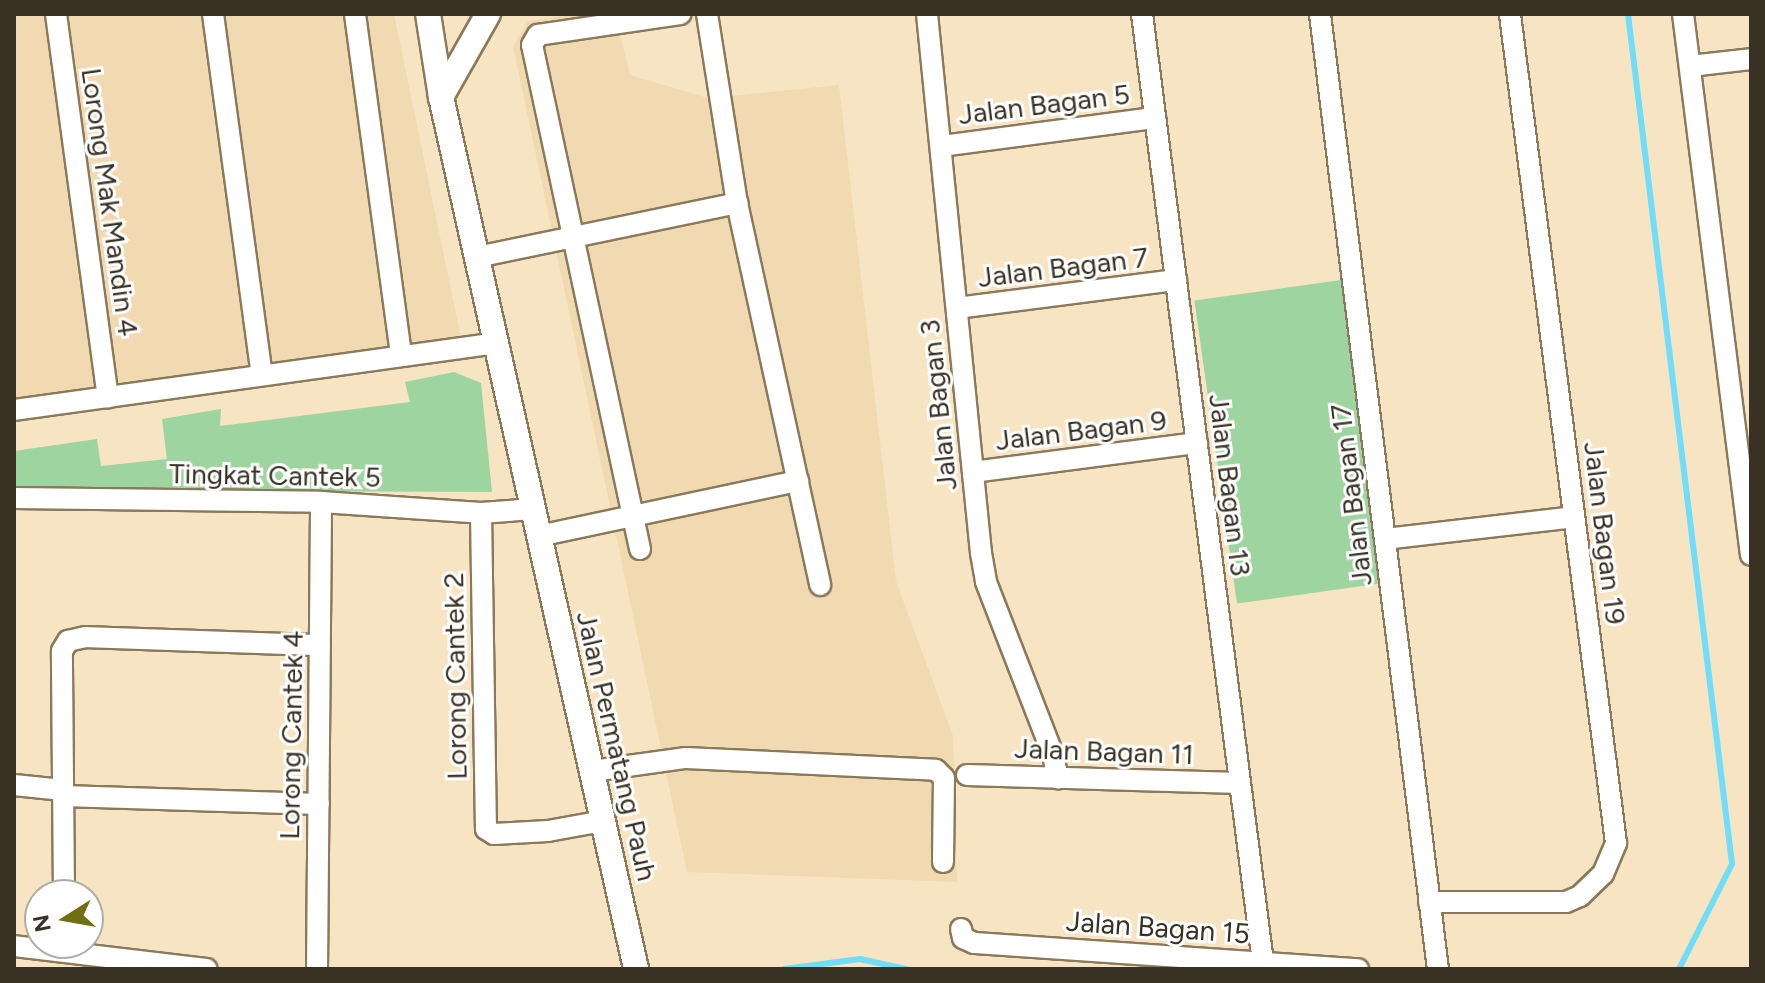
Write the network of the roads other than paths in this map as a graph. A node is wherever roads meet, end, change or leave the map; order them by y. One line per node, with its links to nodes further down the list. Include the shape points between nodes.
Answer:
1 (56, 14): 26 (street, Lorong Mak Mandin 4)
2 (213, 14): 25 (street)
3 (355, 14): 24 (street)
4 (428, 14): 15 (main road, Jalan Permatang Pauh)
5 (488, 14): 15 (main road)
6 (680, 14): 19 (street, via 538,35 532,45)
7 (707, 14): 18 (street)
8 (927, 14): 17 (street, Jalan Bagan 3)
9 (1142, 14): 16 (street, Jalan Bagan 13)
10 (1320, 14): 39 (street, Jalan Bagan 17)
11 (1510, 14): 37 (street, Jalan Bagan 19)
12 (1683, 14): 14 (street)
13 (1751, 59): 14 (street)
14 (1690, 66): 27 (street)
15 (441, 97): 20 (main road, Jalan Permatang Pauh)
16 (1155, 118): 17 (street, Jalan Bagan 5); 21 (street, Jalan Bagan 13)
17 (941, 146): 22 (street, Jalan Bagan 3)
18 (737, 203): 19 (street); 31 (street)
19 (571, 237): 20 (street); 36 (street)
20 (477, 257): 23 (main road, Jalan Permatang Pauh)
21 (1176, 280): 22 (street, Jalan Bagan 7); 29 (street, Jalan Bagan 13)
22 (957, 308): 30 (street, Jalan Bagan 3)
23 (497, 343): 24 (street); 34 (main road, Jalan Permatang Pauh)
24 (401, 354): 25 (street)
25 (262, 375): 26 (street)
26 (108, 397): 28 (street)
27 (1742, 402): 41 (street)
28 (14, 410)
29 (1197, 443): 30 (street, Jalan Bagan 9); 47 (street, Jalan Bagan 13)
30 (973, 472): 46 (street, Jalan Bagan 3, via 986,582)
31 (798, 481): 36 (street); 42 (street)
32 (14, 498): 33 (street, Tingkat Cantek 5)
33 (321, 502): 35 (street, Tingkat Cantek 5); 43 (street, Lorong Cantek 4)
34 (534, 509): 35 (street, Tingkat Cantek 5); 38 (main road, Jalan Permatang Pauh)
35 (481, 513): 51 (street, Lorong Cantek 2, via 485,824 494,834)
36 (633, 516): 38 (street); 40 (street)
37 (1574, 517): 39 (street); 54 (street, Jalan Bagan 19, via 1616,843 1611,859 1591,887 1566,902)
38 (539, 536): 44 (main road, Jalan Permatang Pauh)
39 (1385, 539): 54 (street, Jalan Bagan 17)
40 (640, 549)
41 (1751, 555)
42 (820, 585)
43 (320, 645): 49 (street, via 86,637 68,641 62,651); 50 (street, Lorong Cantek 4)
44 (592, 771): 51 (main road, Jalan Permatang Pauh); 52 (street, via 686,758 936,770 944,778)
45 (967, 775): 46 (street, Jalan Bagan 11)
46 (1058, 778): 47 (street, Jalan Bagan 11)
47 (1240, 783): 57 (street, Jalan Bagan 13)
48 (14, 785): 49 (street)
49 (63, 793): 50 (street); 53 (street)
50 (319, 804): 59 (street, Lorong Cantek 4)
51 (603, 821): 60 (main road, Jalan Permatang Pauh)
52 (943, 862)
53 (64, 879)
54 (1429, 902): 62 (street, Jalan Bagan 17)
55 (961, 929): 57 (street, Jalan Bagan 15, via 963,938 974,943)
56 (104, 953): 58 (street)
57 (1263, 962): 61 (street, Jalan Bagan 15)
58 (207, 969)
59 (317, 969)
60 (636, 969)
61 (1358, 969)
62 (1438, 969)

